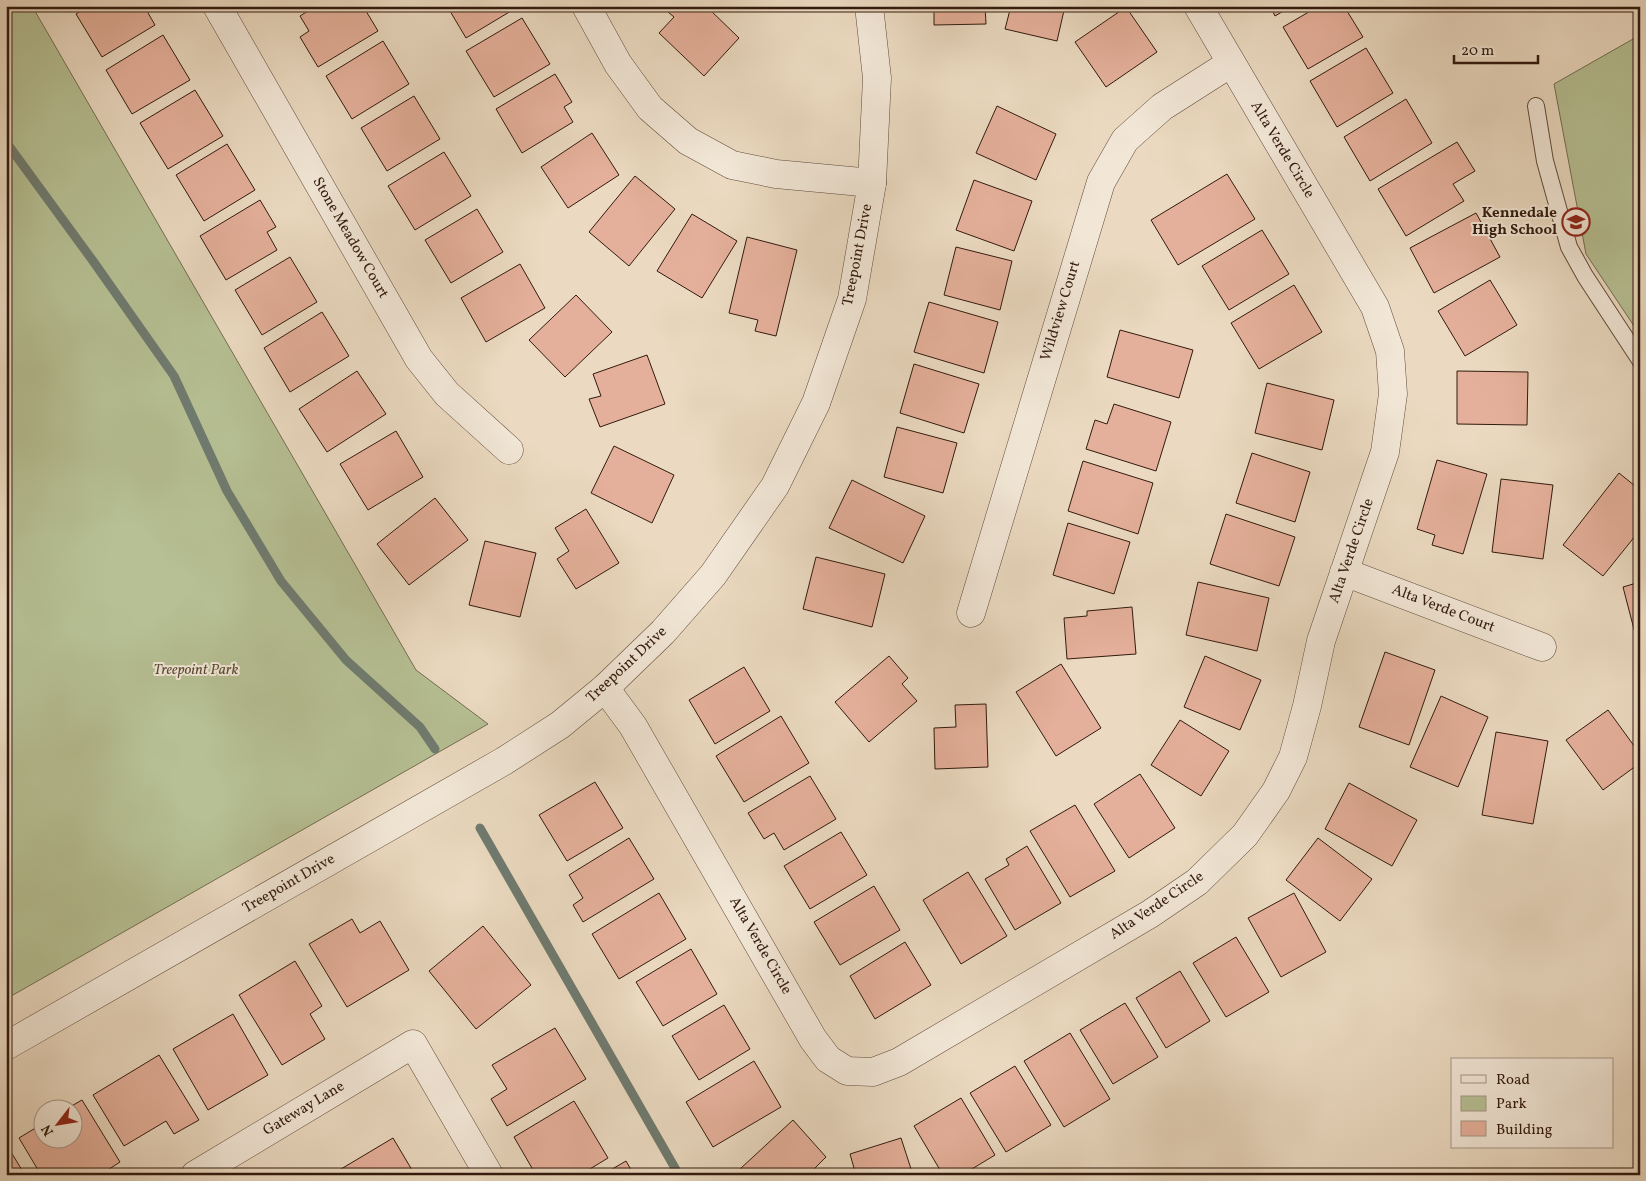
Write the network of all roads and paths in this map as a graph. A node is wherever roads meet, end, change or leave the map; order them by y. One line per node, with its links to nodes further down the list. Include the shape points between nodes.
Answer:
1 (217, 6): 9 (street, Stone Meadow Court, via 419,359 447,394)
2 (586, 6): 7 (street, via 618,64 650,108 688,141 732,165 776,174)
3 (869, 6): 7 (street, Treepoint Drive, via 877,78)
4 (1198, 6): 5 (street, Alta Verde Circle)
5 (1231, 63): 10 (street, Alta Verde Circle, via 1375,307 1390,351 1393,394 1385,452); 11 (street, Wildview Court, via 1162,107 1125,140 1100,182)
6 (1536, 106): 8 (lane, via 1545,161 1569,247)
7 (872, 183): 13 (street, Treepoint Drive, via 852,299 816,403 775,486 713,575 664,632)
8 (1640, 360)
9 (509, 450)
10 (1344, 572): 12 (street, Alta Verde Court); 13 (street, Alta Verde Circle, via 1321,642 1308,706 1293,757 1276,791 1245,835 1197,882 1150,914 899,1062 873,1072 847,1071 828,1060 818,1046 633,726)
11 (971, 614)
12 (1542, 647)
13 (605, 688): 14 (street, Treepoint Drive, via 560,725 504,761)
14 (6, 1046)
15 (195, 1175): 16 (street, Gateway Lane, via 412,1044)
16 (489, 1175)

